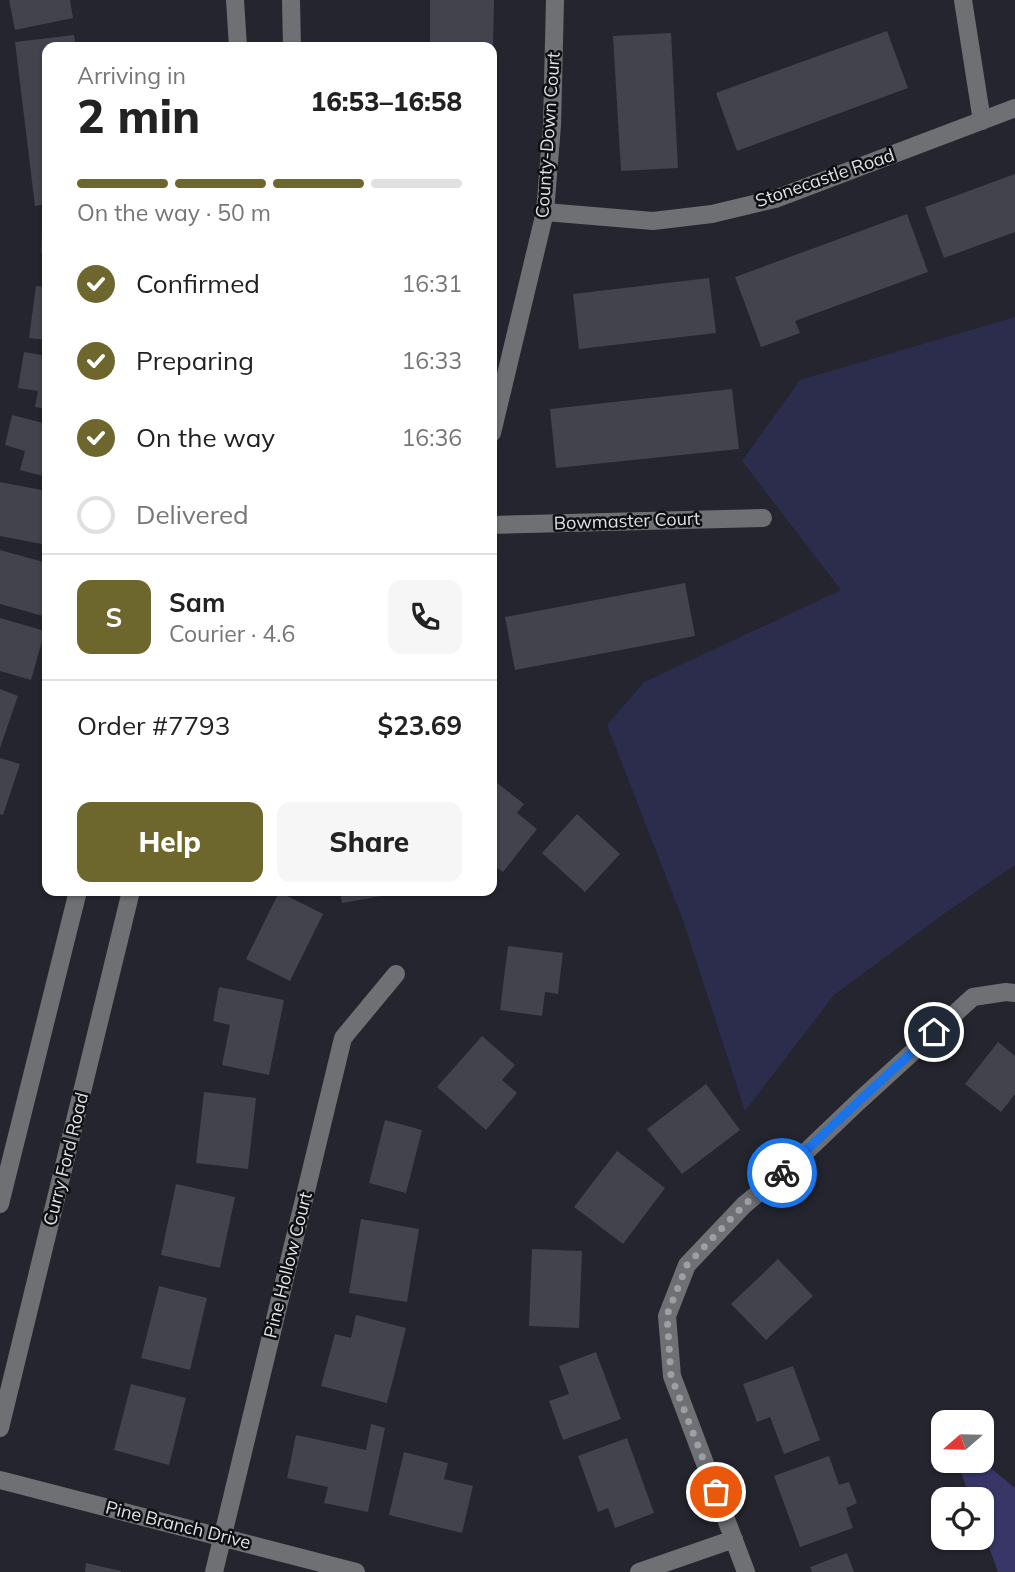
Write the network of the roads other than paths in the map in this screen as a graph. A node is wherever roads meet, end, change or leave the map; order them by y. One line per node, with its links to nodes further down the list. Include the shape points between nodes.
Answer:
1 (236, 0): 5 (street)
2 (291, 0): 6 (street)
3 (555, 0): 9 (street, County-Down Court)
4 (963, 0): 8 (street)
5 (237, 42)
6 (292, 42)
7 (1015, 108): 8 (street, Stonecastle Road)
8 (982, 121): 9 (street, Stonecastle Road, via 775,199 712,214 653,221)
9 (545, 212): 10 (street, County-Down Court)
10 (497, 412)
11 (762, 518): 12 (street, Bowmaster Court)
12 (497, 525)
13 (77, 896): 17 (street)
14 (130, 896): 18 (street, Curry Ford Road)
15 (396, 974): 20 (street, Pine Hollow Court, via 343,1038)
16 (1015, 993): 21 (street, via 973,998 744,1205 687,1265 667,1315 671,1376)
17 (0, 1204)
18 (0, 1428)
19 (0, 1480): 20 (street, Pine Branch Drive)
20 (223, 1536): 22 (street, Pine Hollow Court); 23 (street, Pine Branch Drive)
21 (734, 1539): 24 (street); 25 (street)
22 (214, 1572)
23 (356, 1572)
24 (639, 1572)
25 (746, 1572)

